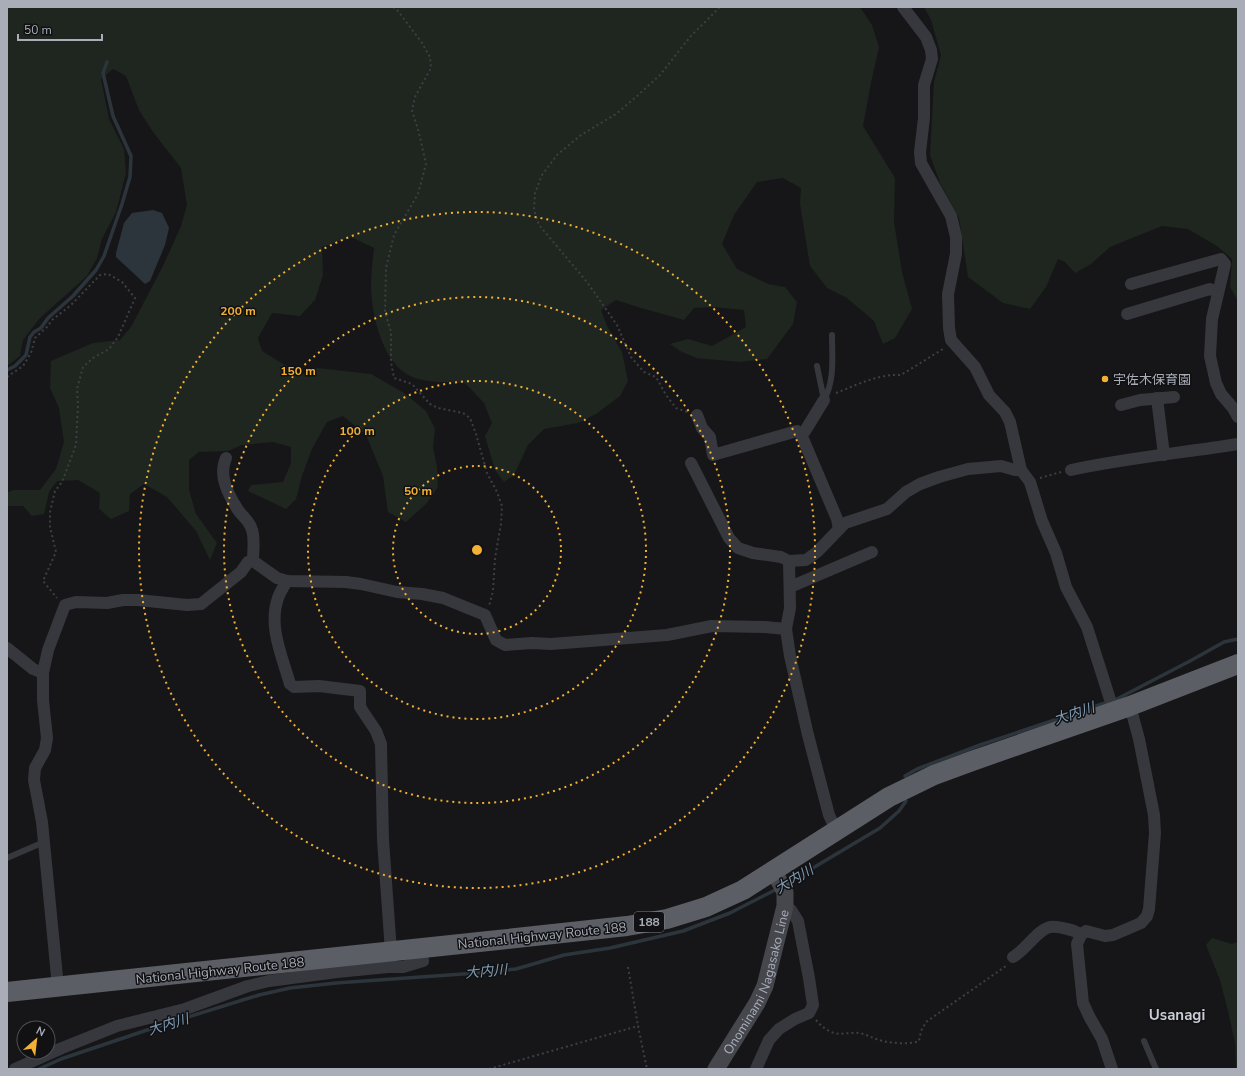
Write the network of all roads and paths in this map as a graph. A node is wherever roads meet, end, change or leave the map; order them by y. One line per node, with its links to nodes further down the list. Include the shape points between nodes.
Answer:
1 (393, 7): 32 (path, via 422,43 430,57 431,68 415,97 412,110 426,164 418,194 394,235 386,268 384,312 391,332 391,362 394,378 412,384 430,404 464,413 470,418 476,434 487,473 502,506 493,591)
2 (720, 7): 15 (path, via 690,37 660,75 636,97 557,155 542,175 535,193 534,210 539,225 591,288 617,325 631,357 644,372 656,377 676,408)
3 (903, 7): 8 (street, via 926,37 931,50 932,59 924,85 920,152 921,163 951,216 956,237 956,254 948,294 949,328)
4 (1131, 284): 5 (street, via 1222,259 1225,264)
5 (1218, 292): 6 (street, via 1210,289); 16 (street, via 1212,320 1210,356 1221,394)
6 (1127, 314)
7 (832, 335): 13 (lane, via 832,379)
8 (953, 344): 13 (path, via 901,375 872,378); 22 (street, via 974,367 989,395 1005,412 1010,422)
9 (817, 366): 13 (lane)
10 (7, 377): 31 (path, via 23,366 32,353 36,338 52,320 71,305 100,275 108,274 122,282 135,298 118,337 109,349 83,367 77,389 76,445 62,482 55,491 50,512 50,527 56,552 44,581)
11 (1174, 397): 12 (street)
12 (1157, 398): 14 (street); 19 (street)
13 (824, 400): 17 (street)
14 (1122, 405)
15 (697, 415): 17 (street, via 702,428 710,437 713,455 785,433 797,431)
16 (1238, 417)
17 (801, 434): 25 (street)
18 (1238, 444): 19 (street)
19 (1164, 455): 23 (street, via 1108,462)
20 (226, 458): 28 (street, via 223,477 238,510 252,530)
21 (691, 463): 27 (street, via 729,538 738,548)
22 (1021, 470): 24 (street); 25 (street, via 989,466 939,477 906,492 887,509 845,523)
23 (1071, 470): 24 (path)
24 (1030, 482): 37 (street, via 1066,587 1087,627)
25 (838, 529): 27 (street, via 806,560)
26 (872, 552): 30 (street)
27 (788, 560): 30 (street)
28 (253, 561): 29 (street); 31 (street, via 248,562 241,572 201,604 123,600)
29 (287, 581): 32 (street, via 346,582 422,594 443,598); 44 (street, via 278,598 275,634 290,684 294,687 320,686 360,691 360,707 382,744 382,840)
30 (790, 587): 33 (street)
31 (64, 605): 36 (street, via 48,650)
32 (485, 615): 33 (street, via 496,640 505,645 667,635 712,626)
33 (786, 629): 38 (street, via 808,735 829,815)
34 (7, 648): 36 (street, via 33,669)
35 (1238, 664): 37 (highway, National Highway Route 188 / 188)
36 (43, 673): 39 (street, via 47,738 45,750 35,768 34,780)
37 (1122, 709): 38 (highway, National Highway Route 188 / 188, via 934,775 889,797); 42 (street, via 1139,739 1154,815 1149,909 1141,923 1113,935 1105,936 1086,931)
38 (836, 830): 41 (highway, National Highway Route 188 / 188)
39 (44, 842): 40 (lane); 47 (street)
40 (7, 858)
41 (780, 887): 43 (highway, National Highway Route 188 / 188, via 743,890 706,907 667,919 627,926); 49 (street, via 798,921 813,1005); 55 (main road, Onominami Nagasako Line, via 765,986)
42 (1081, 935): 45 (street, via 1076,931 1049,927); 57 (street, via 1077,944 1083,1003 1102,1039)
43 (422, 948): 44 (highway, National Highway Route 188 / 188); 52 (street, via 423,961 403,967 337,972 248,986 185,1009 117,1026)
44 (391, 952): 47 (highway, National Highway Route 188 / 188)
45 (1013, 957): 49 (path, via 1006,966 926,1022 919,1041 914,1043 887,1042 857,1033 834,1033 824,1028)
46 (628, 967): 50 (path)
47 (58, 987): 48 (highway, National Highway Route 188 / 188)
48 (7, 992)
49 (809, 1013): 56 (street, via 780,1029 769,1040)
50 (638, 1026): 53 (path); 54 (path)
51 (1144, 1041): 58 (lane)
52 (15, 1069)
53 (489, 1069)
54 (647, 1069)
55 (716, 1069)
56 (756, 1069)
57 (1112, 1069)
58 (1156, 1069)

